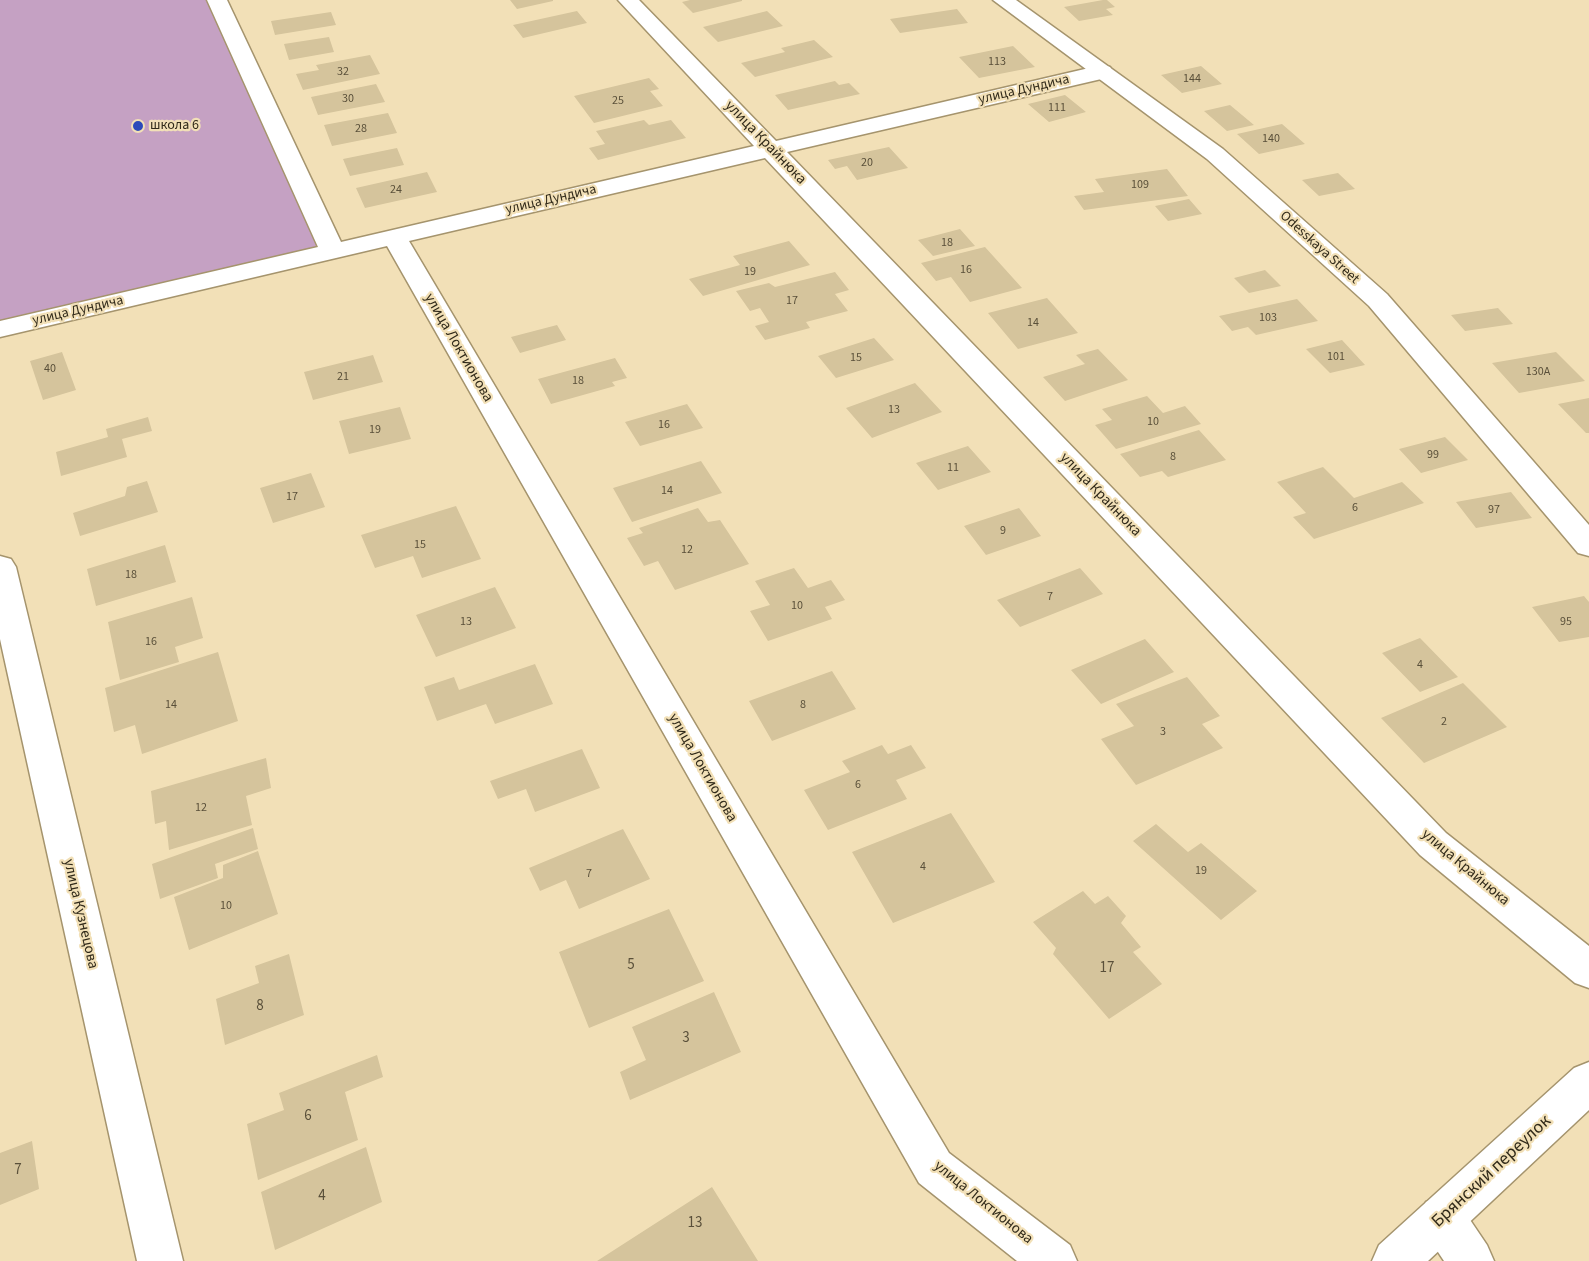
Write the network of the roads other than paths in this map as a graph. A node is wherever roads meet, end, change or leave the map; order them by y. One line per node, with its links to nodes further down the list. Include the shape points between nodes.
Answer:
1 (218, 0): 7 (street)
2 (628, 0): 5 (street, улица Крайнюка)
3 (1003, 0): 4 (street, Odesskaya Street)
4 (1102, 72): 5 (street, улица Дундича); 9 (street, Odesskaya Street, via 1215,154 1378,300)
5 (770, 149): 6 (street, улица Дундича); 11 (street, улица Крайнюка, via 1433,844)
6 (394, 237): 7 (street, улица Дундича); 15 (street, улица Локтионова, via 934,1168)
7 (333, 251): 8 (street, улица Дундича)
8 (0, 329)
9 (1589, 545)
10 (0, 567): 14 (street, улица Кузнецова)
11 (1589, 970)
12 (1589, 1082): 13 (street, Брянский переулок)
13 (1442, 1218): 16 (street, Брянский переулок); 17 (street)
14 (160, 1261)
15 (1054, 1261)
16 (1395, 1261)
17 (1471, 1261)

